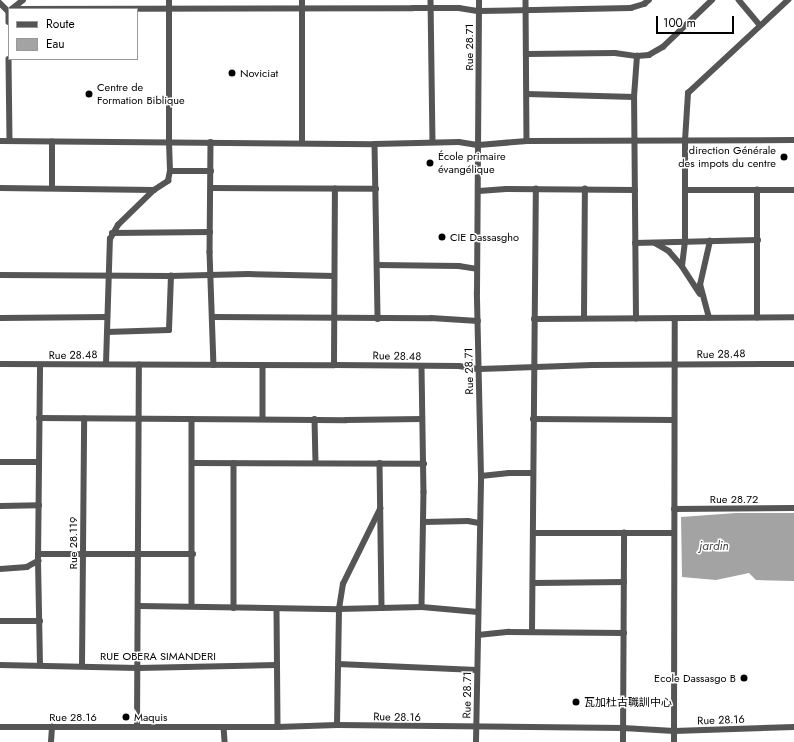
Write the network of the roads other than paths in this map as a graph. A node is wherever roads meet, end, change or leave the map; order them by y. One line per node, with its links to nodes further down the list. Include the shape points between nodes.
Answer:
1 (23, 0): 12 (street)
2 (169, 0): 15 (street)
3 (302, 0): 16 (street)
4 (431, 0): 13 (street)
5 (479, 0): 19 (street, Rue 28.71)
6 (526, 0): 17 (street)
7 (649, 0): 17 (street, via 631,8)
8 (712, 0): 22 (street, via 658,52)
9 (739, 0): 20 (street)
10 (788, 0): 20 (street)
11 (0, 3): 18 (street)
12 (13, 8)
13 (431, 8): 16 (street); 19 (street); 35 (street)
14 (138, 9): 15 (street)
15 (168, 9): 16 (street); 33 (street)
16 (302, 9): 36 (street)
17 (527, 9): 19 (street); 21 (street)
18 (8, 11)
19 (479, 11): 38 (street, Rue 28.71)
20 (760, 25): 31 (street, via 689,90 686,99)
21 (527, 54): 22 (street, via 615,53); 24 (street)
22 (637, 56): 25 (street)
23 (9, 60): 28 (street)
24 (527, 94): 25 (street); 29 (street)
25 (634, 97): 30 (street)
26 (794, 140): 31 (street)
27 (0, 141): 28 (street)
28 (10, 141): 32 (street)
29 (527, 141): 30 (street); 38 (street)
30 (635, 141): 31 (street); 49 (street)
31 (685, 141): 50 (street)
32 (52, 142): 33 (street); 42 (street)
33 (169, 142): 34 (street); 39 (street)
34 (211, 142): 36 (street); 40 (street)
35 (433, 142): 37 (street); 38 (street)
36 (302, 143): 37 (street)
37 (375, 144): 45 (street)
38 (479, 145): 53 (street, Rue 28.71)
39 (170, 171): 40 (street); 47 (street, via 168,181)
40 (211, 171): 43 (street)
41 (0, 188): 42 (street)
42 (52, 188): 47 (street)
43 (212, 188): 44 (street); 54 (street)
44 (335, 189): 45 (street); 68 (street)
45 (376, 189): 61 (street)
46 (536, 189): 48 (street); 53 (street); 79 (street)
47 (154, 190): 55 (street)
48 (585, 190): 49 (street); 75 (street)
49 (635, 190): 58 (street)
50 (686, 190): 51 (street); 60 (street)
51 (757, 190): 52 (street); 56 (street)
52 (794, 190)
53 (479, 191): 63 (street, Rue 28.71)
54 (210, 232): 55 (street); 64 (street)
55 (112, 233): 66 (street)
56 (758, 240): 57 (street); 77 (street)
57 (710, 241): 60 (street); 69 (street, via 700,285)
58 (635, 242): 59 (street); 80 (street)
59 (653, 242): 60 (street); 62 (street, via 669,251)
60 (685, 242): 62 (street)
61 (377, 265): 63 (street, via 459,266); 74 (street)
62 (682, 266): 69 (street)
63 (477, 269): 82 (street, Rue 28.71)
64 (211, 274): 67 (street); 68 (street); 71 (street)
65 (0, 275): 66 (street)
66 (110, 276): 67 (street); 70 (street)
67 (171, 276): 83 (street, via 169,330)
68 (334, 276): 78 (street)
69 (703, 299): 76 (street)
70 (107, 317): 73 (street); 83 (street)
71 (213, 317): 78 (street); 88 (street)
72 (794, 317): 77 (street)
73 (0, 318)
74 (378, 318): 78 (street); 82 (street)
75 (584, 318): 79 (street); 80 (street)
76 (709, 318): 77 (street); 81 (street)
77 (757, 318)
78 (334, 319): 90 (street)
79 (534, 319): 93 (street)
80 (636, 319): 81 (street)
81 (675, 319): 91 (street)
82 (478, 321): 95 (street, Rue 28.71)
83 (106, 332): 85 (street)
84 (0, 364): 92 (street, Rue 28.48)
85 (106, 364): 87 (street, Rue 28.48); 92 (street, Rue 28.48)
86 (794, 364): 91 (street, Rue 28.48)
87 (139, 365): 88 (street, Rue 28.48); 99 (street)
88 (214, 365): 89 (street, Rue 28.48)
89 (263, 365): 90 (street, Rue 28.48); 100 (street)
90 (334, 365): 94 (street, Rue 28.48)
91 (675, 365): 93 (street, Rue 28.48); 104 (street)
92 (40, 366): 96 (street)
93 (533, 366): 95 (street, Rue 28.48); 102 (street)
94 (422, 367): 95 (street, Rue 28.48, via 460,366); 97 (street)
95 (479, 369): 113 (street, Rue 28.71)
96 (39, 418): 98 (street); 106 (street)
97 (422, 418): 101 (street); 111 (street)
98 (84, 419): 99 (street); 125 (street, Rue 28.119)
99 (138, 419): 103 (street); 124 (street)
100 (263, 419): 101 (street); 103 (street)
101 (315, 419): 107 (street)
102 (533, 419): 104 (street); 112 (street)
103 (192, 420): 108 (street)
104 (674, 420): 118 (street)
105 (0, 462): 106 (street)
106 (39, 462): 114 (street)
107 (316, 462): 109 (street); 110 (street)
108 (192, 463): 109 (street); 127 (street)
109 (234, 463): 135 (street)
110 (380, 463): 111 (street); 117 (street)
111 (424, 464): 119 (street)
112 (533, 473): 113 (street); 121 (street)
113 (481, 476): 120 (street, Rue 28.71)
114 (39, 504): 115 (street); 126 (street)
115 (0, 506)
116 (794, 508): 118 (street, Rue 28.72)
117 (380, 509): 137 (street); 138 (street, via 347,574)
118 (674, 509): 123 (street)
119 (424, 522): 120 (street); 134 (street)
120 (479, 523): 139 (street, Rue 28.71)
121 (533, 533): 122 (street); 131 (street)
122 (624, 533): 123 (street); 130 (street)
123 (674, 533): 161 (street)
124 (138, 552): 125 (street); 127 (street); 132 (street)
125 (82, 553): 126 (street); 149 (street, Rue 28.119)
126 (38, 554): 128 (street)
127 (193, 554): 133 (street)
128 (38, 561): 129 (street, via 27,567); 140 (street)
129 (0, 569)
130 (624, 582): 131 (street); 143 (street)
131 (534, 583): 142 (street)
132 (139, 606): 133 (street); 150 (street)
133 (192, 606): 135 (street)
134 (422, 607): 137 (street); 139 (street)
135 (234, 608): 136 (street)
136 (277, 608): 138 (street); 148 (street)
137 (382, 608): 138 (street)
138 (339, 609): 145 (street)
139 (478, 612): 144 (street, Rue 28.71)
140 (40, 621): 141 (street); 147 (street)
141 (0, 622)
142 (532, 632): 143 (street); 144 (street)
143 (624, 633): 160 (street)
144 (478, 635): 151 (street, Rue 28.71)
145 (338, 664): 151 (street); 153 (street)
146 (0, 665): 147 (street)
147 (40, 665): 149 (street, RUE OBERA SIMANDERI)
148 (277, 665): 150 (street, RUE OBERA SIMANDERI); 157 (street)
149 (82, 666): 150 (street, RUE OBERA SIMANDERI)
150 (138, 668): 152 (street)
151 (477, 670): 159 (street, Rue 28.71)
152 (137, 726): 155 (street, Rue 28.16); 156 (street, Rue 28.16)
153 (337, 726): 157 (street, Rue 28.16); 159 (street, Rue 28.16)
154 (0, 727): 155 (street, Rue 28.16)
155 (52, 727): 162 (street)
156 (224, 727): 157 (street, Rue 28.16); 163 (street)
157 (278, 727)
158 (794, 727): 161 (street, Rue 28.16)
159 (476, 728): 160 (street, Rue 28.16); 164 (street, Rue 28.71)
160 (623, 728): 161 (street, Rue 28.16); 165 (street)
161 (674, 731): 166 (street)
162 (52, 742)
163 (224, 742)
164 (476, 742)
165 (623, 742)
166 (674, 742)

